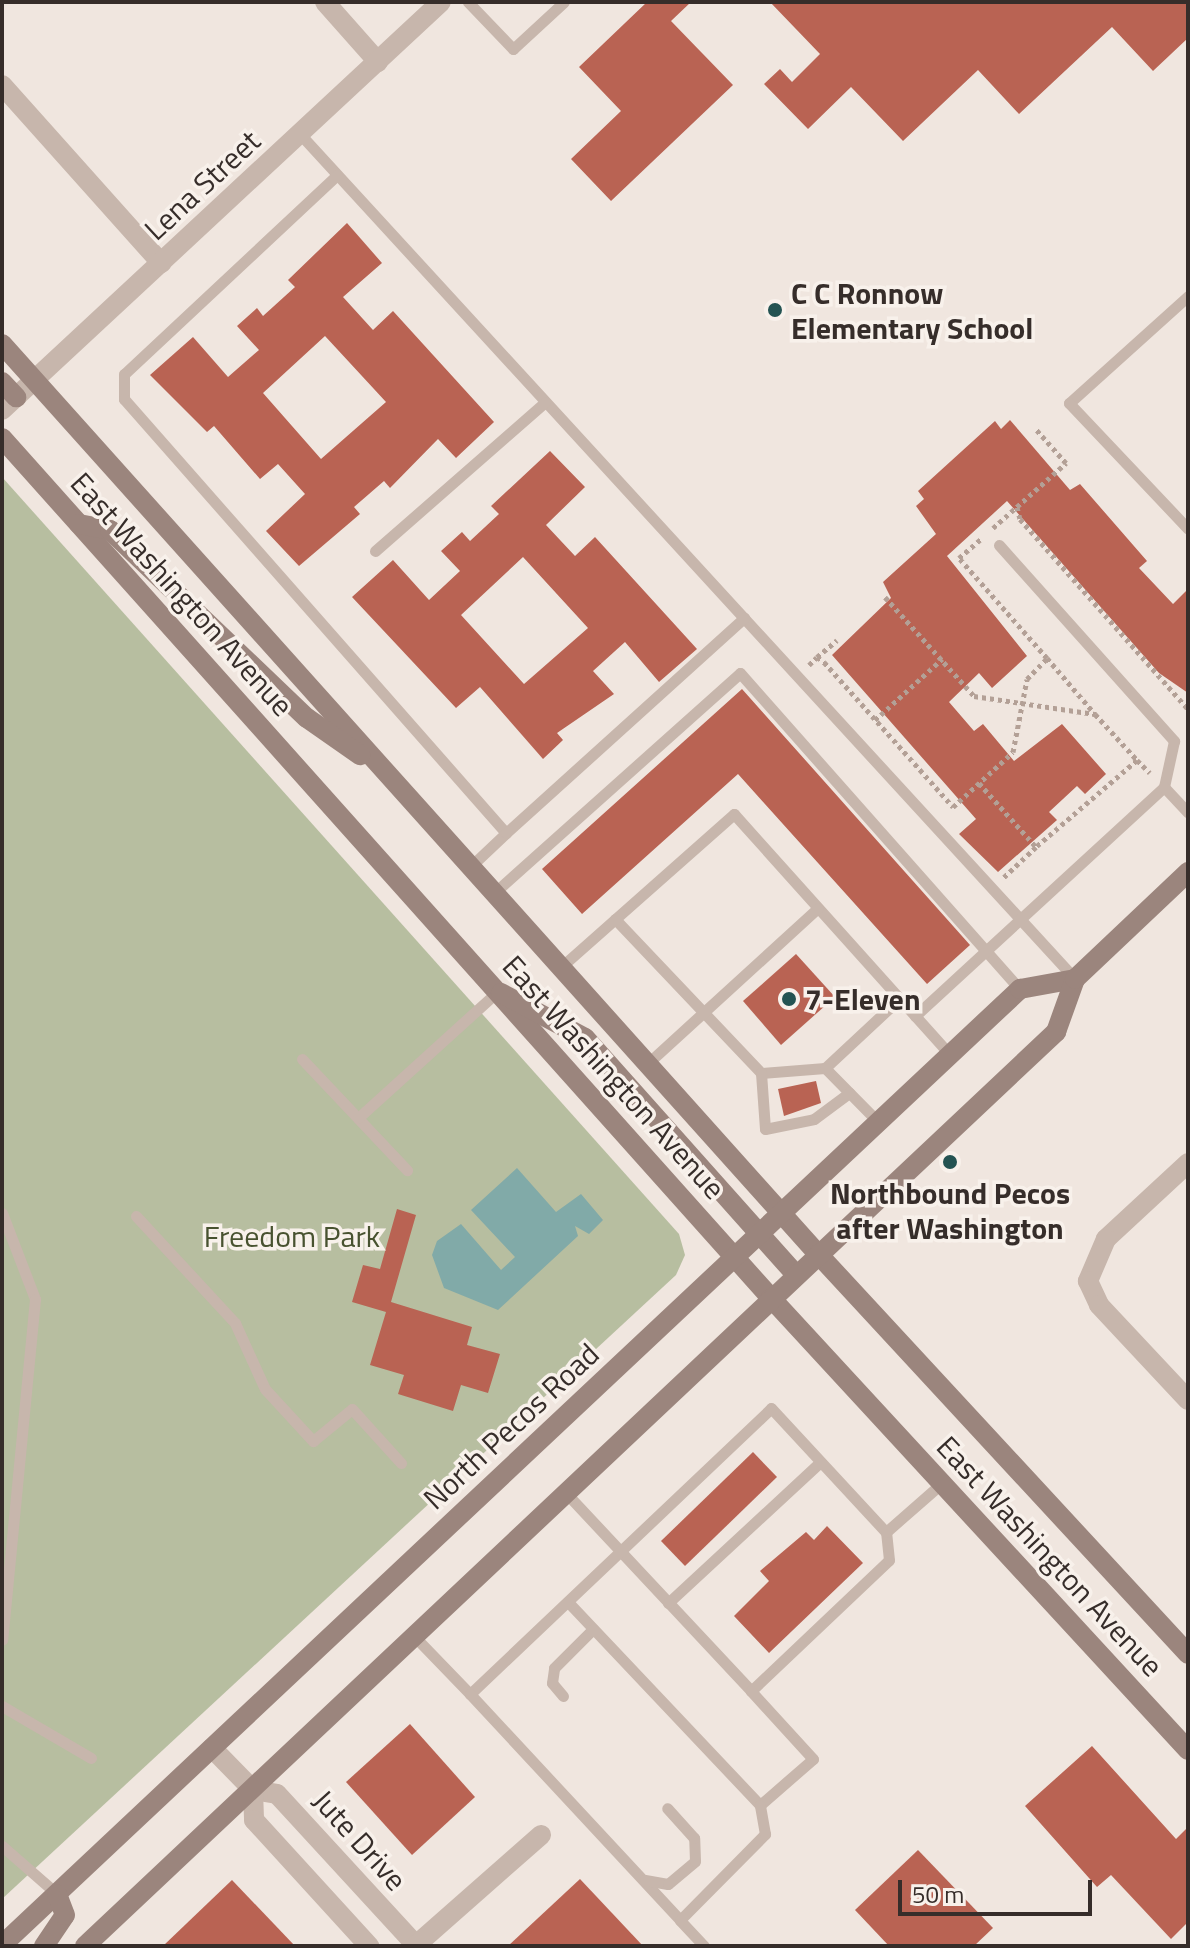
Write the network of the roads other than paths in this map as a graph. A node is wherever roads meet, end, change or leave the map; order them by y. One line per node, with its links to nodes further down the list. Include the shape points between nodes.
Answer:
1 (325, 2): 5 (street)
2 (441, 2): 5 (street, Lena Street)
3 (468, 2): 4 (lane, via 513,49)
4 (564, 2)
5 (378, 62): 7 (street, Lena Street)
6 (2, 85): 9 (street)
7 (300, 134): 8 (lane); 9 (street, Lena Street)
8 (337, 175): 14 (lane); 25 (lane, via 124,374 124,399)
9 (161, 263): 12 (street, Lena Street)
10 (1186, 302): 18 (lane, via 1069,403)
11 (2, 344): 12 (main road, East Washington Avenue)
12 (35, 380): 15 (street, Lena Street); 22 (main road, East Washington Avenue)
13 (2, 382): 15 (main road)
14 (545, 402): 20 (lane); 21 (lane)
15 (9, 404)
16 (2, 438): 17 (main road, East Washington Avenue)
17 (79, 524): 22 (main road, via 110,530 307,718); 36 (main road, East Washington Avenue)
18 (1188, 529)
19 (999, 545): 23 (lane, via 1174,741)
20 (375, 551)
21 (744, 618): 25 (lane); 30 (lane)
22 (389, 776): 26 (main road, East Washington Avenue)
23 (1164, 787): 24 (lane); 30 (lane)
24 (1188, 813)
25 (506, 833): 26 (lane)
26 (471, 866): 28 (main road, East Washington Avenue)
27 (1188, 872): 34 (main road)
28 (494, 893): 32 (lane, via 740,673); 33 (main road, East Washington Avenue)
29 (818, 908): 31 (lane, via 734,814); 37 (lane); 38 (lane)
30 (1018, 918): 32 (lane); 34 (lane)
31 (615, 919): 33 (lane); 38 (lane)
32 (986, 950): 35 (lane); 39 (lane)
33 (561, 967): 42 (main road, East Washington Avenue)
34 (1075, 979): 35 (main road); 54 (main road, via 1056,1032)
35 (1020, 989): 40 (main road, North Pecos Road)
36 (497, 992): 46 (lane); 53 (main road, via 585,1038); 55 (main road, East Washington Avenue)
37 (899, 999): 39 (lane); 43 (lane)
38 (704, 1012): 42 (lane); 44 (lane)
39 (915, 1016): 40 (lane)
40 (950, 1055): 47 (main road, North Pecos Road)
41 (302, 1059): 46 (lane)
42 (647, 1064): 51 (main road, East Washington Avenue)
43 (825, 1068): 44 (lane); 45 (lane)
44 (761, 1073): 45 (lane, via 765,1129 814,1119)
45 (849, 1093): 47 (lane)
46 (358, 1118): 49 (lane)
47 (878, 1122): 51 (main road, North Pecos Road)
48 (1188, 1163): 58 (street, via 1106,1239 1088,1281 1099,1305)
49 (407, 1170)
50 (2, 1213): 69 (lane, via 35,1299)
51 (781, 1213): 53 (main road, North Pecos Road); 54 (main road, East Washington Avenue)
52 (136, 1216): 60 (lane, via 235,1323 265,1389 313,1441 352,1409)
53 (760, 1234): 55 (main road, North Pecos Road); 56 (main road)
54 (818, 1254): 56 (main road); 70 (main road, East Washington Avenue)
55 (734, 1258): 57 (main road, East Washington Avenue); 75 (main road, North Pecos Road)
56 (796, 1275): 57 (main road)
57 (771, 1298): 61 (main road, East Washington Avenue); 62 (main road)
58 (1188, 1400)
59 (820, 1462): 63 (lane); 64 (lane, via 771,1408); 66 (lane)
60 (401, 1463)
61 (942, 1483): 63 (lane); 76 (main road, East Washington Avenue)
62 (566, 1493): 64 (lane); 68 (main road)
63 (886, 1532): 71 (lane, via 889,1560)
64 (620, 1551): 65 (lane); 66 (lane)
65 (568, 1602): 67 (lane); 72 (lane)
66 (668, 1603): 71 (lane)
67 (593, 1629): 73 (lane, via 554,1668 552,1683); 79 (lane)
68 (414, 1636): 72 (lane); 78 (main road)
69 (2, 1639)
70 (1188, 1654)
71 (751, 1691): 79 (lane, via 813,1759)
72 (470, 1694): 83 (lane)
73 (563, 1696)
74 (2, 1706): 77 (lane)
75 (212, 1748): 78 (street, Jute Drive); 84 (main road, North Pecos Road)
76 (1188, 1750)
77 (91, 1758)
78 (253, 1790): 88 (main road); 89 (street, via 254,1820); 90 (street, Jute Drive, via 277,1794)
79 (760, 1805): 85 (lane, via 765,1834)
80 (667, 1808): 83 (lane, via 694,1838 695,1861 668,1884)
81 (541, 1835): 90 (street)
82 (2, 1846): 84 (lane)
83 (644, 1880): 85 (lane)
84 (57, 1894): 86 (main road, North Pecos Road); 87 (main road, via 65,1915)
85 (680, 1920): 91 (lane)
86 (2, 1945)
87 (44, 1946)
88 (85, 1946)
89 (369, 1946)
90 (415, 1946)
91 (704, 1946)

